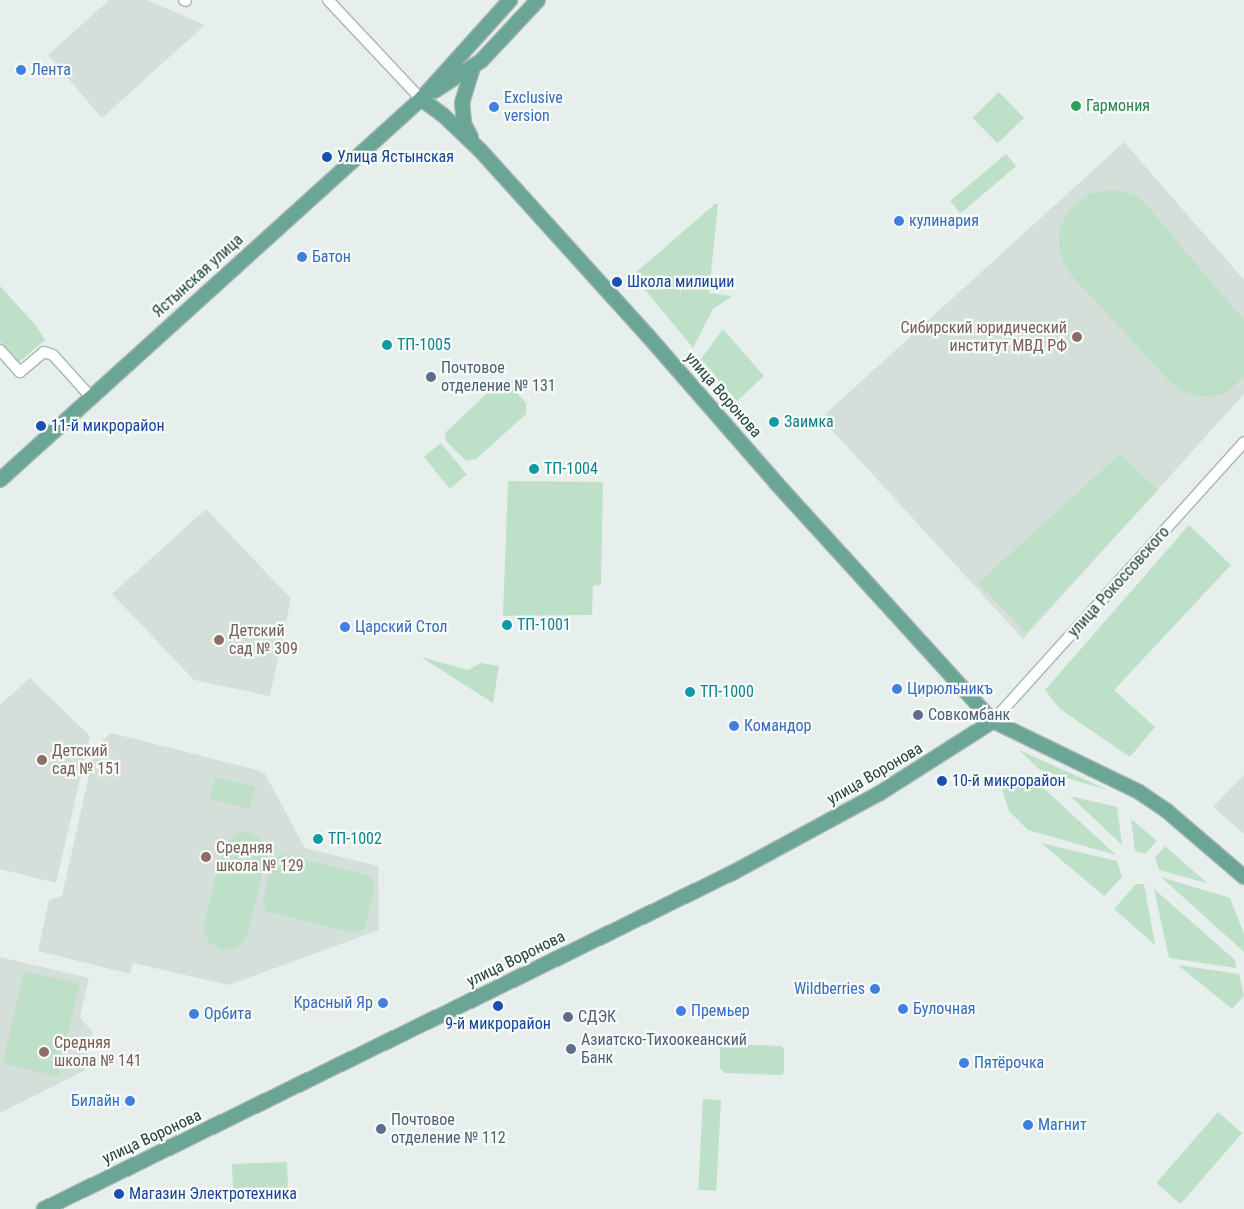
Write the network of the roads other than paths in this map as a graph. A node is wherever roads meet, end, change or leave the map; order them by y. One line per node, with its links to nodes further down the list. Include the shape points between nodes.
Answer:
1 (328, 0): 5 (street)
2 (510, 0): 5 (main road, Ястынская улица)
3 (538, 0): 4 (main road, Ястынская улица)
4 (473, 68): 5 (main road, Ястынская улица); 6 (main road, via 462,113 467,130)
5 (421, 99): 6 (main road, улица Воронова); 8 (main road, Ястынская улица)
6 (480, 150): 11 (main road, улица Воронова)
7 (0, 350): 8 (street, via 20,372 44,352 53,354)
8 (90, 396): 10 (main road, Ястынская улица)
9 (1244, 442): 11 (street, улица Рокоссовского)
10 (0, 480)
11 (993, 722): 12 (main road, улица Воронова, via 1139,792 1167,811); 13 (main road, улица Воронова, via 880,793 734,872)
12 (1244, 878)
13 (44, 1209)

